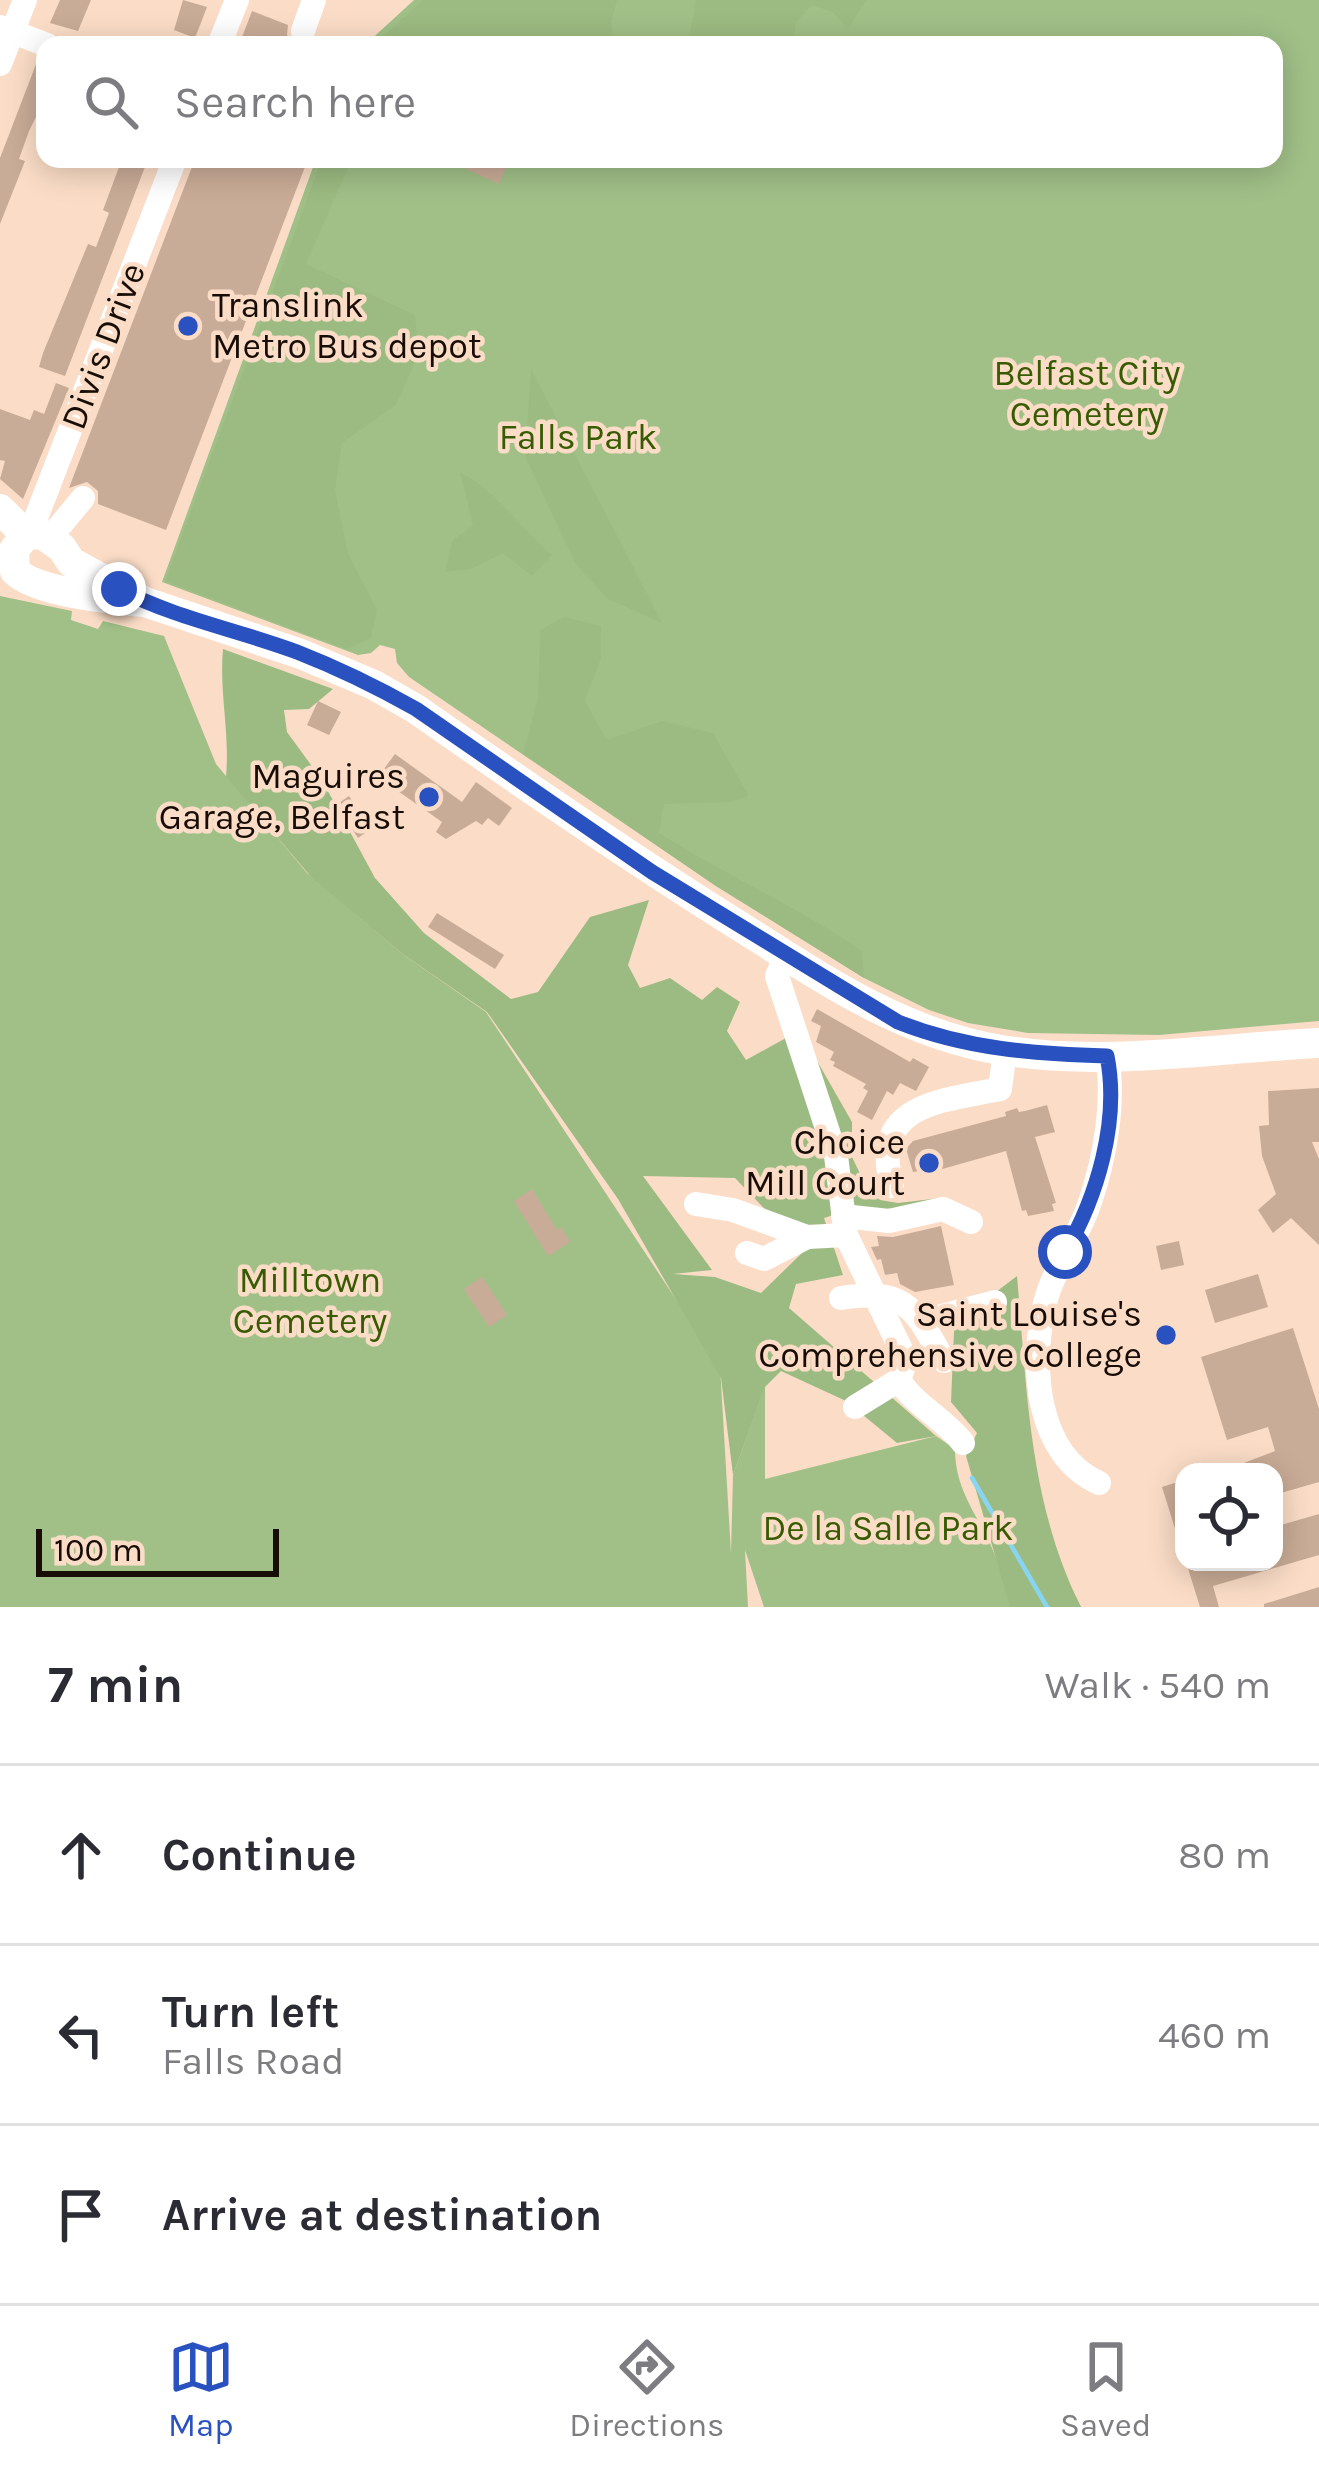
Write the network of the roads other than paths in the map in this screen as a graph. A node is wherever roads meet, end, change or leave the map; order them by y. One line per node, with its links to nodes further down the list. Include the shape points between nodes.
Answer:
1 (25, 0): 4 (street)
2 (237, 0): 6 (street)
3 (314, 0): 5 (street)
4 (6, 29): 7 (street); 8 (street)
5 (303, 31)
6 (223, 36)
7 (36, 41)
8 (0, 64)
9 (172, 168): 12 (street, Divis Drive, via 36,518)
10 (82, 498): 12 (street)
11 (0, 509): 12 (main road)
12 (36, 536): 13 (main road); 14 (main road, via 62,548)
13 (6, 566): 14 (main road, via 24,580)
14 (61, 574): 15 (main road, via 374,685)
15 (786, 956): 17 (main road, via 898,1022); 22 (street, via 777,976 836,1156)
16 (1319, 1043): 18 (main road)
17 (1005, 1051): 18 (main road); 19 (street, via 1000,1089 942,1098 902,1122 885,1153)
18 (1107, 1056): 33 (street, via 1099,1174 1055,1274 1041,1330 1046,1426 1059,1450)
19 (892, 1186)
20 (696, 1204): 23 (street)
21 (971, 1222): 22 (street, via 943,1209)
22 (844, 1226): 23 (street); 25 (street)
23 (807, 1237): 24 (street, via 764,1259)
24 (747, 1253)
25 (872, 1294): 26 (street); 28 (street, via 895,1296); 30 (street, via 906,1360)
26 (841, 1298)
27 (994, 1302): 28 (street)
28 (922, 1321): 29 (street)
29 (944, 1361)
30 (898, 1380): 31 (street); 32 (street)
31 (855, 1407)
32 (963, 1443)
33 (1099, 1483)

